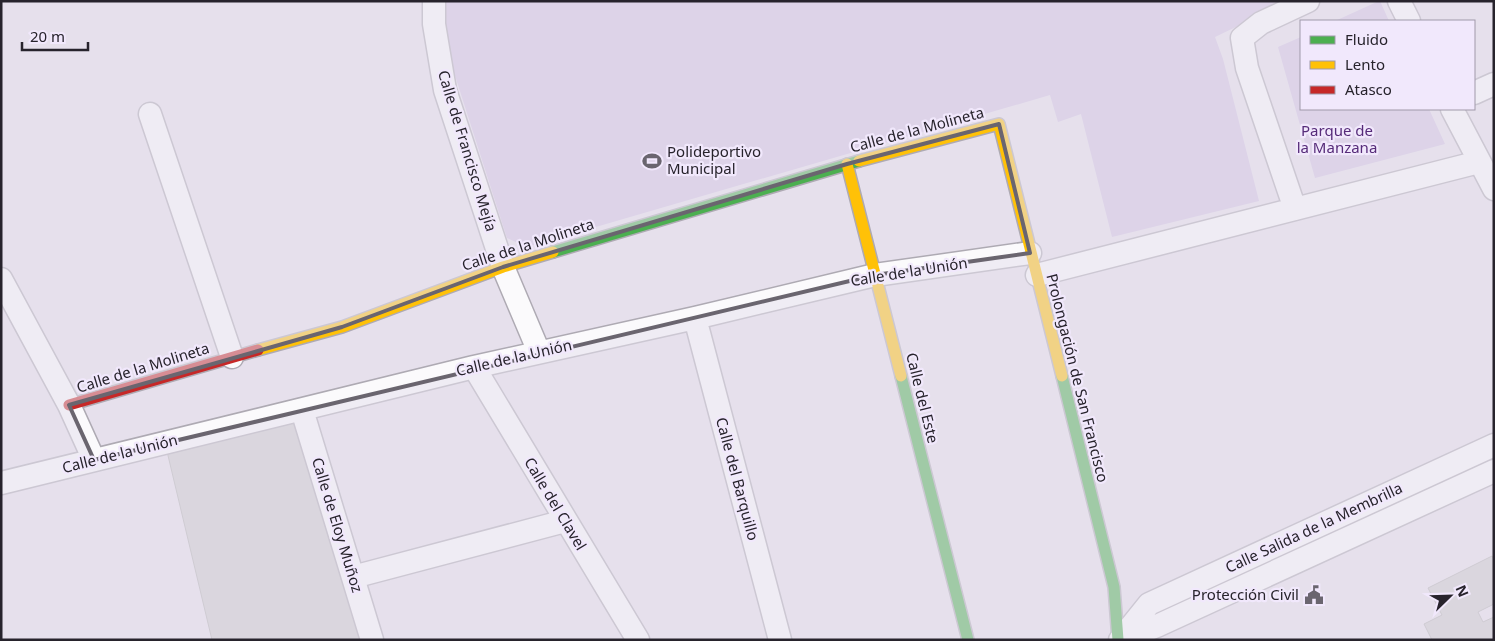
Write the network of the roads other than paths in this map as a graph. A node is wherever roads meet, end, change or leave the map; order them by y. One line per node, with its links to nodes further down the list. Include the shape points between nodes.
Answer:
1 (434, 1): 15 (street, Calle de Francisco Mejía, via 434,24 445,90)
2 (1308, 1): 13 (street, via 1261,23 1242,38 1248,68)
3 (1399, 1): 4 (street)
4 (1408, 20)
5 (1494, 84): 6 (street)
6 (1475, 93)
7 (1453, 110): 10 (street)
8 (150, 114): 21 (street)
9 (999, 124): 11 (street, Calle de la Molineta); 14 (street, Prolongación de San Francisco)
10 (1479, 162): 12 (street); 13 (street)
11 (847, 164): 15 (street, Calle de la Molineta); 16 (street, Calle del Este)
12 (1494, 189)
13 (1295, 209): 17 (street)
14 (1030, 253): 16 (street, Calle de la Unión); 17 (street, Prolongación de San Francisco)
15 (503, 267): 20 (street, Calle de Francisco Mejía); 21 (street, Calle de la Molineta, via 342,327)
16 (875, 275): 19 (street, Calle de la Unión); 34 (street, Calle del Este)
17 (1037, 275): 35 (street, Prolongación de San Francisco, via 1114,587)
18 (1, 279): 23 (street)
19 (695, 318): 20 (street, Calle de la Unión); 33 (street, Calle del Barquillo)
20 (539, 352): 22 (street, Calle de la Unión)
21 (232, 357): 23 (street, Calle de la Molineta)
22 (474, 367): 24 (street, Calle de la Unión); 29 (street, Calle del Clavel)
23 (69, 405): 26 (street)
24 (302, 410): 26 (street, Calle de la Unión); 30 (street, Calle de Eloy Muñoz)
25 (1494, 445): 35 (street, Calle Salida de la Membrilla, via 1149,604)
26 (94, 460): 28 (street, Calle de la Unión)
27 (1494, 471): 35 (street, Calle Salida de la Membrilla)
28 (1, 483)
29 (565, 521): 30 (street); 32 (street, Calle del Clavel)
30 (353, 577): 31 (street, Calle de Eloy Muñoz)
31 (372, 640)
32 (638, 640)
33 (780, 640)
34 (968, 640)
35 (1120, 640)

